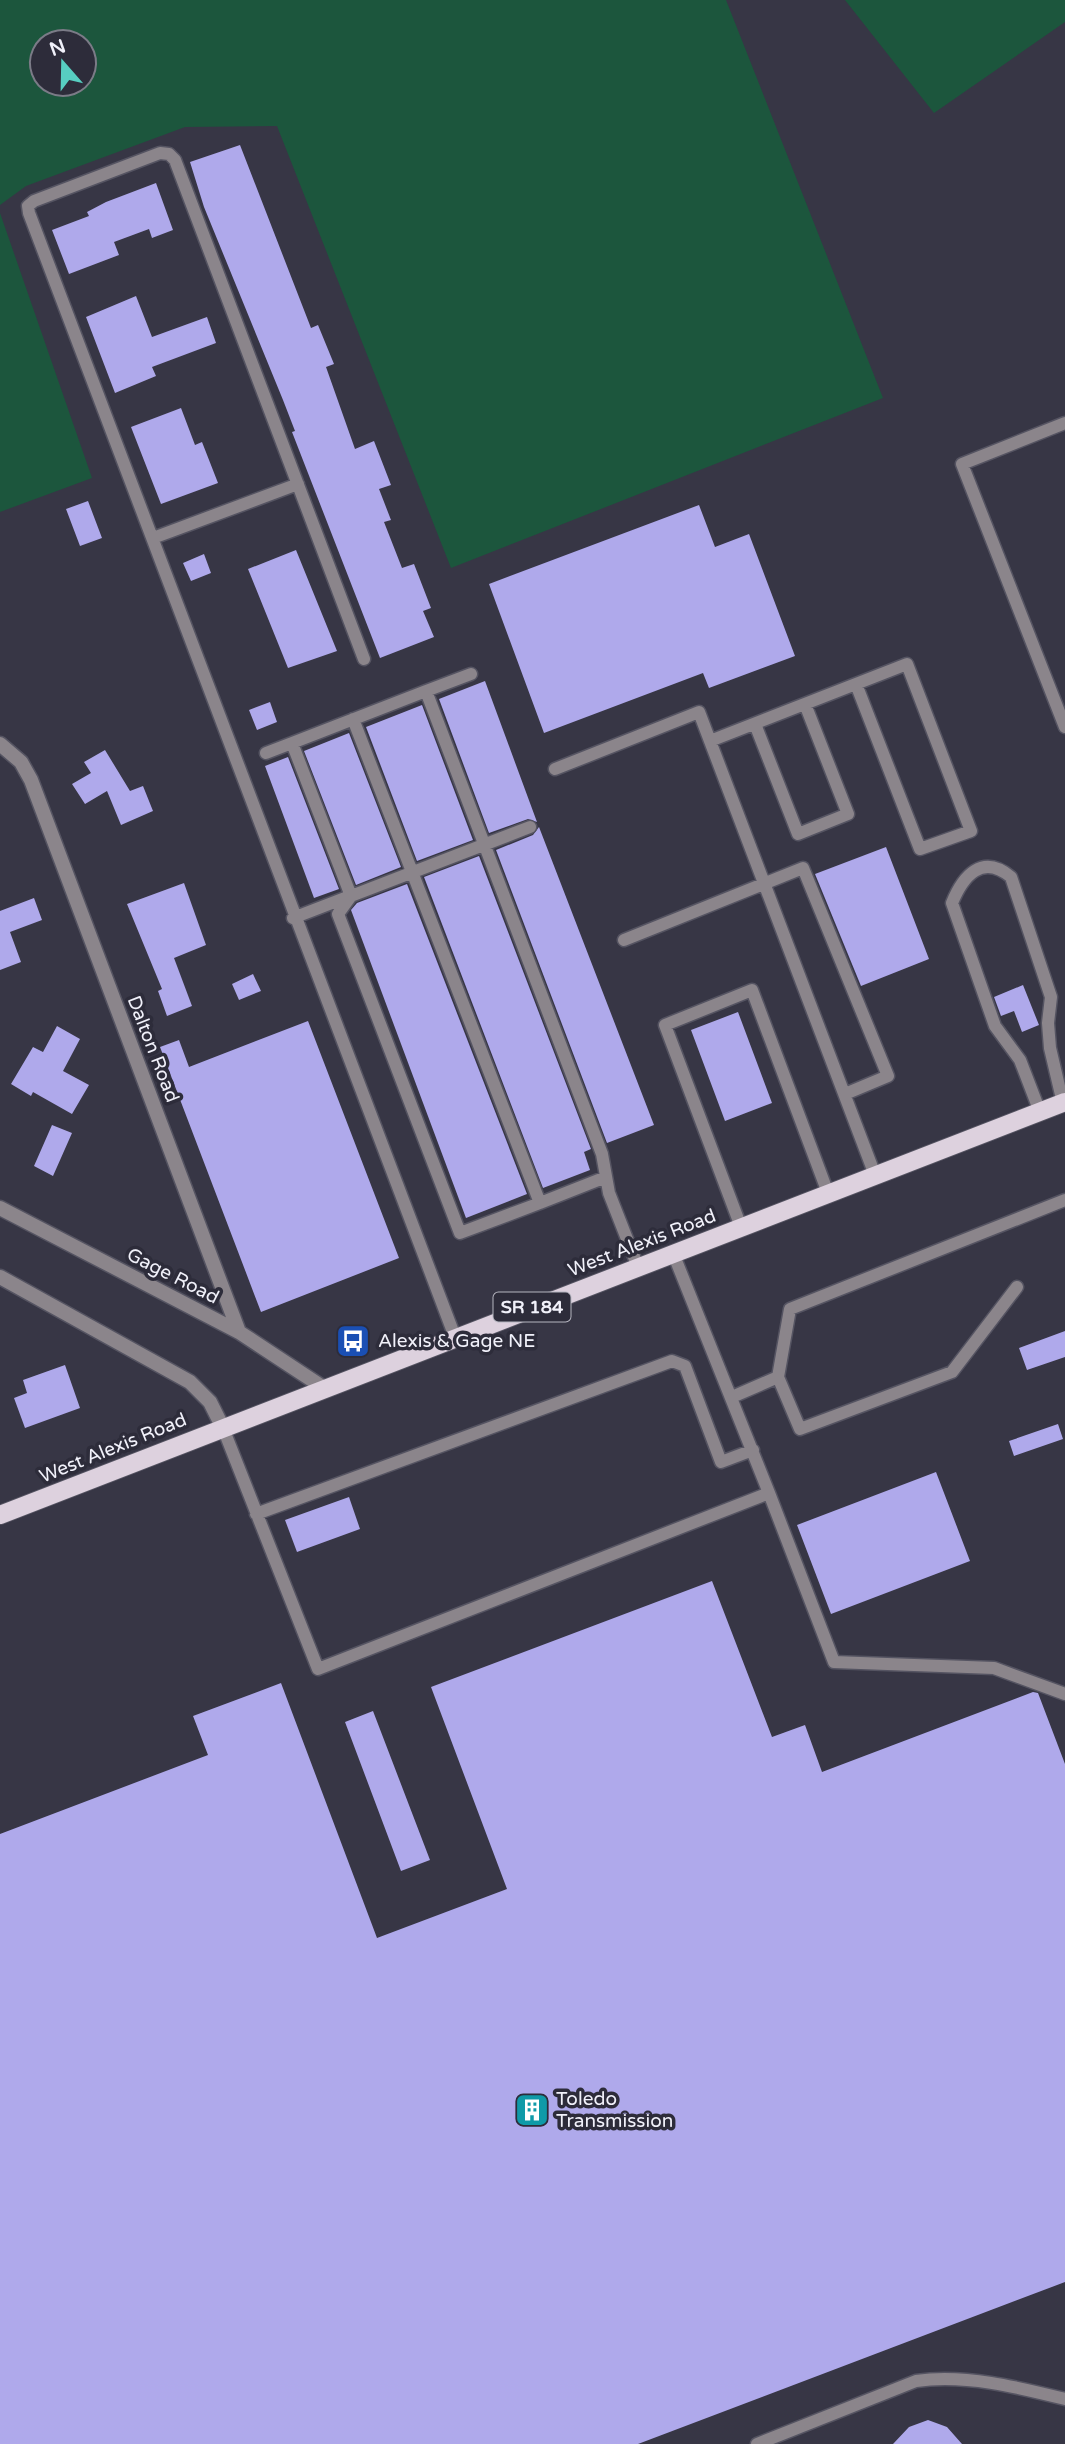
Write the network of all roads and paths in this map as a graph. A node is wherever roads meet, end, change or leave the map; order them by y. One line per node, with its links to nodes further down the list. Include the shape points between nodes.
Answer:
1 (1065, 423): 11 (lane, via 962,464)
2 (298, 484): 3 (lane); 3 (lane, via 175,160 160,153 28,206); 4 (lane)
3 (153, 538): 22 (lane)
4 (365, 659)
5 (471, 674): 7 (lane)
6 (856, 684): 6 (lane, via 907,664 971,831 920,849); 8 (lane)
7 (426, 691): 9 (lane); 18 (lane)
8 (805, 704): 10 (lane); 10 (lane, via 848,814 811,829 798,834)
9 (353, 719): 13 (lane); 19 (lane)
10 (755, 724): 12 (lane)
11 (1065, 727)
12 (710, 741): 16 (lane, via 699,712); 20 (lane)
13 (292, 743): 15 (lane); 21 (lane)
14 (0, 744): 38 (street, Dalton Road, via 21,762 31,780)
15 (266, 753)
16 (555, 769)
17 (530, 827): 18 (lane)
18 (484, 845): 19 (lane); 28 (lane, via 602,1154)
19 (412, 873): 21 (lane); 31 (lane)
20 (764, 883): 23 (lane); 24 (lane); 24 (lane, via 803,868 888,1076)
21 (351, 896): 22 (lane); 31 (lane, via 338,914 460,1233)
22 (293, 918): 39 (lane)
23 (624, 940)
24 (845, 1094): 27 (lane)
25 (1064, 1102): 26 (main road, West Alexis Road / SR 184); 26 (lane, via 1050,1048 1051,998 1011,877 1001,869 980,868 967,874 952,903 995,1026 1020,1060)
26 (1040, 1112): 27 (main road, West Alexis Road / SR 184)
27 (875, 1175): 29 (main road, West Alexis Road / SR 184)
28 (606, 1177): 31 (lane); 35 (lane)
29 (828, 1193): 33 (main road, West Alexis Road / SR 184); 33 (lane, via 752,990 665,1025)
30 (1065, 1200): 40 (lane, via 790,1309)
31 (540, 1203)
32 (0, 1209): 38 (street, Gage Road)
33 (741, 1227): 34 (main road, West Alexis Road / SR 184)
34 (673, 1253): 35 (main road, West Alexis Road / SR 184); 42 (lane)
35 (638, 1267): 39 (main road, West Alexis Road / SR 184)
36 (0, 1277): 43 (street, via 190,1382 210,1402)
37 (1017, 1287): 40 (lane, via 952,1372 927,1382 800,1429)
38 (239, 1332): 41 (street, Gage Road)
39 (455, 1337): 41 (main road, West Alexis Road / SR 184)
40 (779, 1377): 42 (lane)
41 (324, 1388): 43 (main road, West Alexis Road / SR 184)
42 (732, 1398): 44 (lane)
43 (223, 1427): 46 (lane); 47 (main road, West Alexis Road / SR 184)
44 (753, 1450): 45 (lane); 46 (lane, via 721,1462 685,1366 671,1361)
45 (769, 1493): 46 (lane, via 318,1669); 48 (lane, via 834,1661 994,1668)
46 (256, 1514)
47 (0, 1516)
48 (1065, 1694)
49 (1065, 2399): 50 (lane, via 943,2377 916,2381)
50 (757, 2444)

